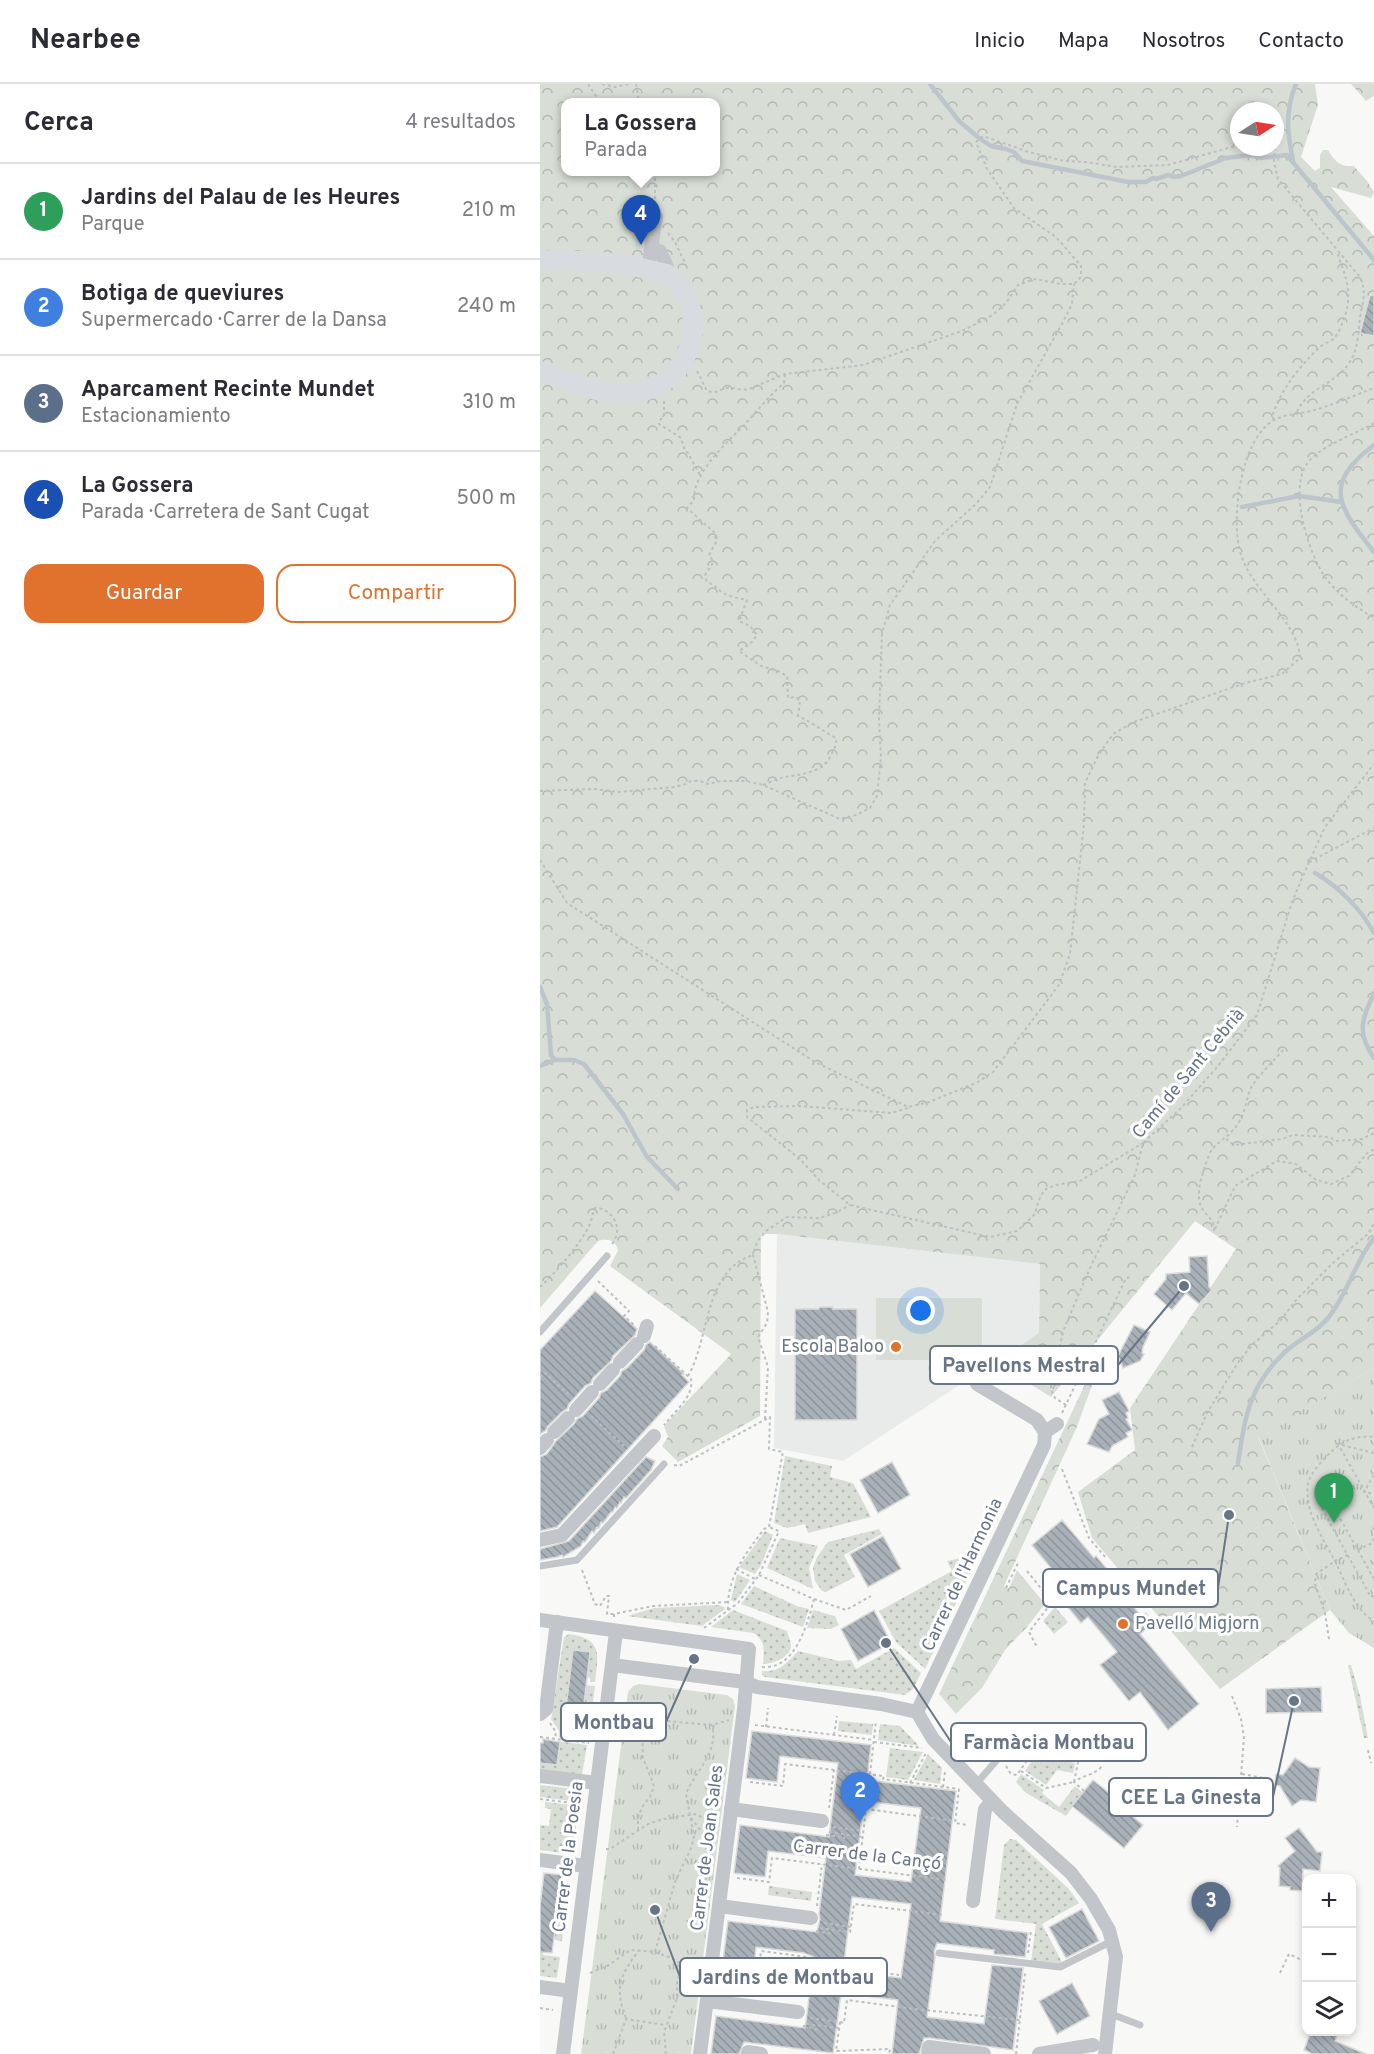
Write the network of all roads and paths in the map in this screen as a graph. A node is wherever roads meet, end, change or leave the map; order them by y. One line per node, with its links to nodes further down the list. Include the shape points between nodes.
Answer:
1 (588, 84): 4 (path)
2 (602, 84): 3 (path)
3 (629, 84)
4 (597, 98)
5 (1230, 148): 14 (path, via 1168,165 1117,167 1064,161 990,137 979,138 976,142 987,169 1014,208 1056,237 1081,266 1081,277)
6 (1274, 156): 10 (path, via 1278,178)
7 (655, 176): 8 (path)
8 (656, 218): 9 (street); 13 (path, via 675,242)
9 (652, 249): 12 (street); 13 (street, via 660,251)
10 (1340, 252): 21 (path, via 1363,282 1357,345 1344,369 1306,396); 22 (path, via 1350,300 1347,312 1332,340 1317,349 1287,385 1272,416)
11 (540, 260): 12 (main road, via 627,263)
12 (648, 269): 13 (main road); 15 (main road, via 680,310 680,338 673,356 660,370 643,379 615,382)
13 (679, 272): 17 (main road, via 692,313 693,334 683,362 662,383 639,392 618,394)
14 (1074, 284): 18 (path, via 1035,279 1018,285 993,315 962,331 863,365); 27 (path, via 1072,304 1017,404 990,487 935,540 890,605 882,643 881,756 877,796 870,808 840,819)
15 (540, 361)
16 (693, 366): 18 (path, via 707,391 716,393 728,388 748,389)
17 (540, 371)
18 (785, 374): 24 (path, via 784,383 729,438)
19 (1374, 388): 21 (path)
20 (664, 394): 24 (path, via 664,416 659,424 681,438)
21 (1296, 414): 22 (path)
22 (1274, 420): 33 (path, via 1248,453 1239,484 1239,546 1245,566 1300,646 1300,658 1282,674 1134,722 1113,734 1085,783 1070,954 1059,985 993,1072 978,1082)
23 (1374, 423): 25 (path, via 1322,451 1305,467 1299,496 1305,533 1325,576 1352,605)
24 (701, 477): 27 (path, via 693,492 694,500 687,508 715,533 707,582 729,596 747,600 739,621 757,635 739,651 760,666 787,676 788,698 800,701 798,716 836,738 829,763 806,774)
25 (1374, 618)
26 (1374, 764): 31 (path, Camí de Sant Cebrià, via 1325,827)
27 (763, 785): 28 (path, via 746,781 691,781 674,787 630,791)
28 (540, 791)
29 (1374, 828): 31 (path)
30 (540, 860): 33 (path, via 567,903 815,1062)
31 (1309, 862): 36 (path, Camí de Sant Cebrià, via 1292,902 1257,1015 1182,1107)
32 (1284, 1049): 35 (path, via 1250,1089 1240,1121)
33 (908, 1107): 38 (path, via 891,1113 800,1106 747,1110 747,1117)
34 (1374, 1133): 35 (path, via 1362,1139 1337,1141 1293,1135 1234,1145)
35 (1226, 1139): 37 (path, via 1208,1156 1200,1179 1199,1207 1212,1219 1214,1231 1235,1186 1276,1161 1296,1164 1316,1180 1331,1184 1349,1176)
36 (1143, 1143): 38 (path, via 1080,1181 1044,1190 1035,1214 1017,1231 990,1237); 48 (path, Camí de Sant Cebrià, via 1135,1175 1064,1329 1051,1390)
37 (1374, 1149)
38 (850, 1205): 40 (path, via 819,1218 787,1217 765,1232)
39 (1374, 1223): 56 (path, via 1368,1234 1334,1262 1239,1361 1207,1413)
40 (753, 1255): 49 (path, via 768,1312 767,1323 758,1337 768,1367); 52 (path, via 735,1264 718,1288 703,1327 696,1363 687,1375 691,1378 690,1394)
41 (608, 1256): 43 (path, via 617,1232 615,1222 598,1207 585,1233); 44 (lane)
42 (1131, 1277): 48 (path, via 1126,1278)
43 (540, 1287)
44 (540, 1332)
45 (643, 1335): 54 (street)
46 (932, 1368): 47 (lane, via 950,1368)
47 (977, 1384): 51 (street, via 1037,1420)
48 (1066, 1405): 50 (path)
49 (765, 1419): 58 (path, via 679,1466); 64 (path, via 770,1417 769,1449 783,1452)
50 (1057, 1424): 51 (street)
51 (1045, 1432): 100 (street, Carrer de l'Harmonia, via 1044,1445)
52 (654, 1436): 66 (street, via 562,1535)
53 (1374, 1437): 55 (path, via 1363,1435)
54 (547, 1440)
55 (1338, 1444): 57 (path); 61 (path); 73 (path, via 1308,1483 1310,1512)
56 (1192, 1447)
57 (1374, 1454)
58 (664, 1464): 71 (lane)
59 (1062, 1469): 70 (path, via 1089,1538)
60 (1374, 1475): 61 (path)
61 (1364, 1492): 62 (path); 63 (path)
62 (1374, 1494)
63 (1374, 1508)
64 (769, 1527): 75 (path); 77 (path, via 779,1531)
65 (1374, 1527): 67 (path)
66 (540, 1540)
67 (1374, 1542): 68 (path)
68 (1359, 1550): 69 (path, via 1332,1504 1322,1509); 79 (path)
69 (1348, 1555): 73 (path); 81 (path, via 1371,1597)
70 (1106, 1558)
71 (577, 1560): 74 (lane); 86 (path, via 596,1604 600,1606 609,1596 607,1614)
72 (1019, 1561): 80 (path)
73 (1335, 1561): 88 (path, via 1357,1605); 92 (path, via 1316,1574 1315,1584)
74 (540, 1566)
75 (736, 1569): 78 (path); 84 (path)
76 (1027, 1571): 93 (path, via 1052,1602 1029,1632)
77 (759, 1575): 78 (path); 83 (path)
78 (755, 1579): 85 (path)
79 (1374, 1579)
80 (1006, 1588)
81 (1374, 1595)
82 (871, 1596): 83 (path, via 846,1610)
83 (814, 1599): 95 (path, via 794,1650 779,1664)
84 (728, 1602): 85 (path); 86 (path, via 653,1606)
85 (728, 1610): 91 (path)
86 (614, 1614): 90 (path)
87 (540, 1620): 89 (street)
88 (1374, 1621)
89 (557, 1622): 90 (street); 102 (street)
90 (615, 1626): 94 (street, Carrer de la Poesia); 96 (street, Carrer de Joan Sales, via 749,1649)
91 (708, 1626)
92 (1329, 1639)
93 (1037, 1647)
94 (612, 1665): 96 (street); 131 (street, Carrer de la Poesia)
95 (762, 1667)
96 (745, 1682): 100 (street); 141 (street, Carrer de Joan Sales)
97 (1232, 1696): 126 (path, via 1243,1727)
98 (624, 1706): 103 (path)
99 (768, 1708): 108 (path)
100 (918, 1712): 134 (street, via 933,1739)
101 (837, 1716): 109 (path)
102 (544, 1717): 111 (path, via 556,1732)
103 (644, 1719): 106 (path); 149 (path, via 643,1758 654,1786 638,1818)
104 (735, 1719): 106 (path)
105 (876, 1721): 112 (path)
106 (712, 1725): 142 (path, via 711,1749 686,1794)
107 (750, 1725): 108 (path)
108 (766, 1727): 109 (path)
109 (834, 1735): 112 (path)
110 (540, 1737): 111 (path)
111 (555, 1739): 113 (path)
112 (874, 1741): 114 (path); 125 (path)
113 (589, 1743)
114 (925, 1747)
115 (928, 1750): 132 (path)
116 (1368, 1750): 120 (path)
117 (1033, 1752): 124 (path)
118 (1078, 1761): 130 (path)
119 (1000, 1762): 124 (path, via 1013,1775); 134 (lane)
120 (1371, 1763)
121 (1102, 1766): 130 (path, via 1096,1773)
122 (945, 1768): 135 (path)
123 (834, 1770): 125 (path); 129 (path, via 785,1764 783,1786); 143 (path)
124 (1021, 1771): 130 (path, via 1046,1788)
125 (870, 1774): 132 (path)
126 (1242, 1774): 128 (path); 147 (path)
127 (540, 1776): 131 (street)
128 (1264, 1778)
129 (743, 1781)
130 (1074, 1782): 137 (path)
131 (597, 1783): 157 (street, Carrer de la Poesia)
132 (910, 1783): 135 (path)
133 (960, 1783): 136 (path)
134 (976, 1784): 139 (street)
135 (943, 1787): 136 (path)
136 (959, 1789): 144 (path)
137 (1084, 1791)
138 (540, 1799): 140 (path)
139 (992, 1801): 161 (street, via 985,1809); 169 (street, via 1071,1873 1091,1899)
140 (580, 1804)
141 (731, 1809): 143 (street); 162 (street, Carrer de Joan Sales)
142 (689, 1815): 145 (path, via 699,1814); 149 (path, via 663,1819); 153 (path); 171 (path, via 694,1836 691,1852 675,1882)
143 (825, 1818)
144 (955, 1822): 146 (path); 150 (path, via 866,1809)
145 (717, 1824)
146 (968, 1825)
147 (1237, 1827)
148 (837, 1828): 150 (path)
149 (638, 1830): 154 (path)
150 (863, 1831): 151 (path)
151 (863, 1837): 152 (path, via 826,1832); 158 (path)
152 (844, 1839)
153 (711, 1844)
154 (606, 1849)
155 (540, 1860): 157 (street)
156 (822, 1864): 158 (path, Carrer de la Cançó); 159 (path, Carrer de la Cançó, via 772,1858 769,1882); 164 (path)
157 (586, 1866): 184 (street, Carrer de la Poesia)
158 (859, 1869): 160 (path, Carrer de la Cançó)
159 (731, 1878)
160 (948, 1880)
161 (973, 1901)
162 (719, 1906): 164 (street); 185 (street, Carrer de Joan Sales)
163 (944, 1915): 166 (path, via 854,1904)
164 (814, 1921): 166 (path, via 850,1932); 168 (path, via 814,1931)
165 (824, 1923): 166 (path)
166 (851, 1927)
167 (1030, 1931): 174 (path)
168 (832, 1934)
169 (1113, 1941): 174 (lane, via 1059,1968); 188 (street, via 1116,1957)
170 (639, 1950): 171 (path); 179 (path, via 625,1952); 189 (path, via 623,1971 619,1985)
171 (655, 1952): 175 (path)
172 (939, 1953): 174 (lane)
173 (1302, 1960): 180 (path, via 1289,1954)
174 (1026, 1964): 192 (path)
175 (684, 1965): 176 (path, via 686,1959); 177 (path)
176 (700, 1970)
177 (681, 1972): 182 (path); 194 (path, via 677,1998)
178 (720, 1972): 181 (path, via 758,1977 761,1951 807,1957 806,1964)
179 (590, 1973)
180 (1280, 1973)
181 (899, 1975)
182 (694, 1984)
183 (540, 1987): 184 (street)
184 (571, 1991): 199 (street, Carrer de la Poesia)
185 (707, 2001): 191 (street); 202 (street, Carrer de Joan Sales)
186 (540, 2008): 187 (path)
187 (553, 2010)
188 (1111, 2014): 195 (lane); 210 (street)
189 (626, 2019): 194 (path); 200 (path)
190 (813, 2019): 193 (path)
191 (801, 2020): 196 (path); 197 (path, via 803,2026)
192 (1020, 2020): 193 (path, via 848,2000 844,2023); 208 (path)
193 (840, 2022): 196 (path)
194 (665, 2025): 201 (path)
195 (1140, 2025)
196 (839, 2028): 205 (path, via 836,2051 890,2049)
197 (820, 2030)
198 (1093, 2045): 209 (street)
199 (563, 2054)
200 (613, 2054)
201 (666, 2054)
202 (700, 2054)
203 (748, 2054): 204 (street)
204 (760, 2054)
205 (889, 2054)
206 (928, 2054): 207 (street, via 929,2047)
207 (984, 2054)
208 (1016, 2054)
209 (1040, 2054)
210 (1105, 2054)

